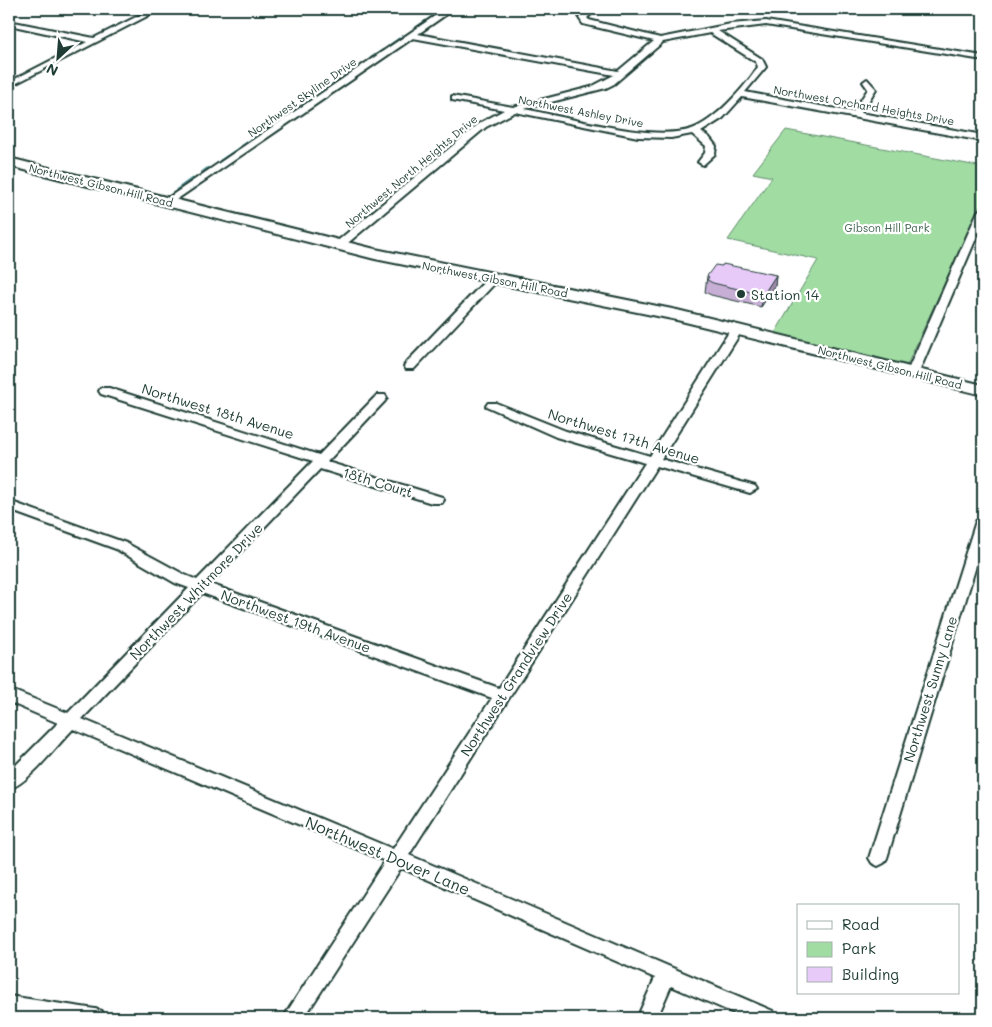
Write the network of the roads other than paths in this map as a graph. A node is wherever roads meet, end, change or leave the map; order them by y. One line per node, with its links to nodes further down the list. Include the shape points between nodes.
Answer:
1 (157, 9): 10 (street)
2 (450, 9): 8 (street, Northwest Skyline Drive)
3 (588, 13): 9 (street, via 582,18 586,22)
4 (9, 23): 5 (street)
5 (18, 25): 6 (street); 10 (street)
6 (9, 29)
7 (711, 30): 9 (street, Northwest North Heights Drive); 11 (street, Northwest North Heights Drive, via 748,23 775,24); 15 (street, Northwest Ashley Drive, via 761,64 760,70)
8 (411, 35): 12 (street); 23 (street, Northwest Skyline Drive)
9 (660, 40): 12 (street, Northwest North Heights Drive)
10 (96, 41): 14 (street)
11 (983, 58)
12 (619, 74): 17 (street, Northwest North Heights Drive, via 594,90)
13 (867, 82): 18 (street, via 872,89)
14 (9, 85)
15 (740, 94): 18 (street, Northwest Orchard Heights Drive); 19 (street, Northwest Ashley Drive, via 718,120)
16 (455, 98): 17 (street, Northwest Ashley Drive)
17 (514, 110): 19 (street, Northwest Ashley Drive, via 646,135); 25 (street, Northwest North Heights Drive, via 475,130)
18 (855, 115): 20 (street, Northwest Orchard Heights Drive)
19 (695, 132): 22 (street, via 711,146 710,154)
20 (983, 138)
21 (9, 162): 23 (main road, Northwest Gibson Hill Road)
22 (703, 162)
23 (167, 202): 25 (main road, Northwest Gibson Hill Road)
24 (983, 212): 29 (street)
25 (339, 245): 26 (main road, Northwest Gibson Hill Road)
26 (493, 279): 27 (main road, Northwest Gibson Hill Road, via 629,304); 28 (street)
27 (737, 329): 29 (main road, Northwest Gibson Hill Road); 34 (street, Northwest Grandview Drive)
28 (410, 366)
29 (913, 372): 30 (main road, Northwest Gibson Hill Road)
30 (983, 390)
31 (104, 391): 35 (street, Northwest 18th Avenue)
32 (382, 398): 35 (street, Northwest Whitmore Drive)
33 (492, 406): 34 (street, Northwest 17th Avenue, via 561,434)
34 (653, 461): 36 (street, Northwest 17th Avenue); 42 (street, Northwest Grandview Drive)
35 (320, 462): 37 (street, 18th Court); 40 (street, Northwest Whitmore Drive)
36 (750, 489)
37 (437, 500)
38 (9, 505): 40 (street, Northwest 19th Avenue, via 121,546 161,570)
39 (983, 521): 45 (street, Northwest Sunny Lane)
40 (202, 587): 42 (street, Northwest 19th Avenue); 43 (street, Northwest Whitmore Drive)
41 (9, 695): 43 (street, Northwest Dover Lane)
42 (502, 696): 46 (street, Northwest Grandview Drive)
43 (72, 721): 44 (street, Northwest Whitmore Drive); 46 (street, Northwest Dover Lane)
44 (9, 782)
45 (878, 858)
46 (395, 859): 47 (street, Northwest Dover Lane); 50 (street, Northwest Grandview Drive)
47 (666, 975): 51 (street); 52 (street, Northwest Dover Lane)
48 (9, 1005): 49 (street)
49 (95, 1018)
50 (293, 1018)
51 (647, 1018)
52 (766, 1018)

